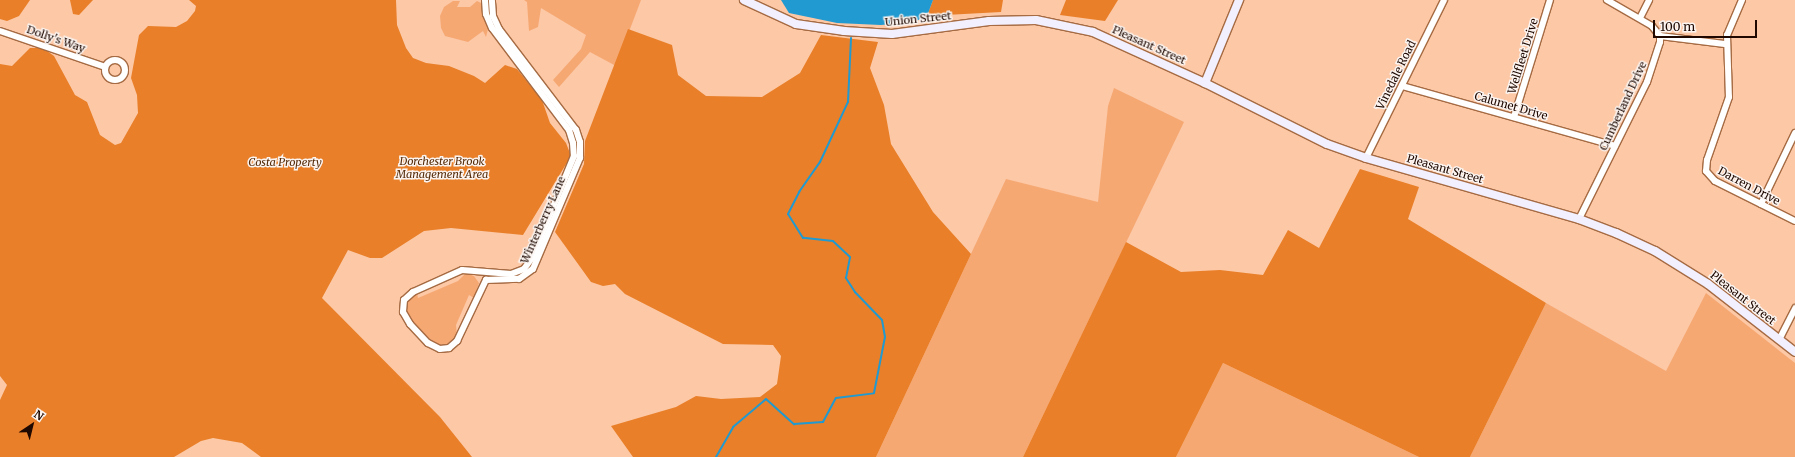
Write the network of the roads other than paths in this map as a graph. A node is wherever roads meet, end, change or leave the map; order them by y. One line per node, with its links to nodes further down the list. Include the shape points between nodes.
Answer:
1 (485, 0): 13 (street, Winterberry Lane, via 487,18)
2 (492, 0): 13 (street, Winterberry Lane)
3 (744, 0): 11 (main road, Union Street, via 790,22 844,31 892,34 1012,20 1036,20)
4 (1239, 0): 17 (main road)
5 (1444, 0): 19 (street, Vinedale Road)
6 (1550, 0): 20 (street, Wellfleet Drive)
7 (1607, 0): 10 (street)
8 (1650, 0): 10 (street)
9 (1742, 0): 15 (street, Darren Drive)
10 (1640, 18): 14 (street)
11 (1076, 27): 17 (main road, Pleasant Street, via 1123,45)
12 (0, 31): 16 (street, Dolly's Way)
13 (497, 31): 18 (street, Winterberry Lane)
14 (1660, 36): 15 (street); 22 (street, Cumberland Drive, via 1659,47 1647,82)
15 (1725, 44): 24 (street, Darren Drive, via 1730,70 1729,97 1707,160 1706,171 1715,181)
16 (105, 67)
17 (1204, 83): 23 (main road, Pleasant Street, via 1303,134)
18 (538, 84): 27 (street, Winterberry Lane, via 571,134 574,147 573,161 526,267 514,274); 28 (street, Winterberry Lane, via 576,130 581,146 580,162 531,272 519,279 491,279)
19 (1402, 86): 20 (street, Calumet Drive); 23 (street, Vinedale Road)
20 (1514, 118): 22 (street, Calumet Drive)
21 (1795, 133): 24 (street)
22 (1615, 146): 25 (street, Cumberland Drive)
23 (1366, 158): 25 (main road, Pleasant Street)
24 (1761, 204): 26 (street, Darren Drive)
25 (1580, 219): 30 (main road, Pleasant Street, via 1661,255 1708,284)
26 (1795, 221)
27 (478, 271): 28 (street); 28 (street, Winterberry Lane, via 459,271 410,294 402,305 407,321 430,345 440,349 449,348 458,338)
28 (484, 282)
29 (1795, 308): 30 (street)
30 (1778, 340): 31 (main road, Pleasant Street)
31 (1795, 352)

